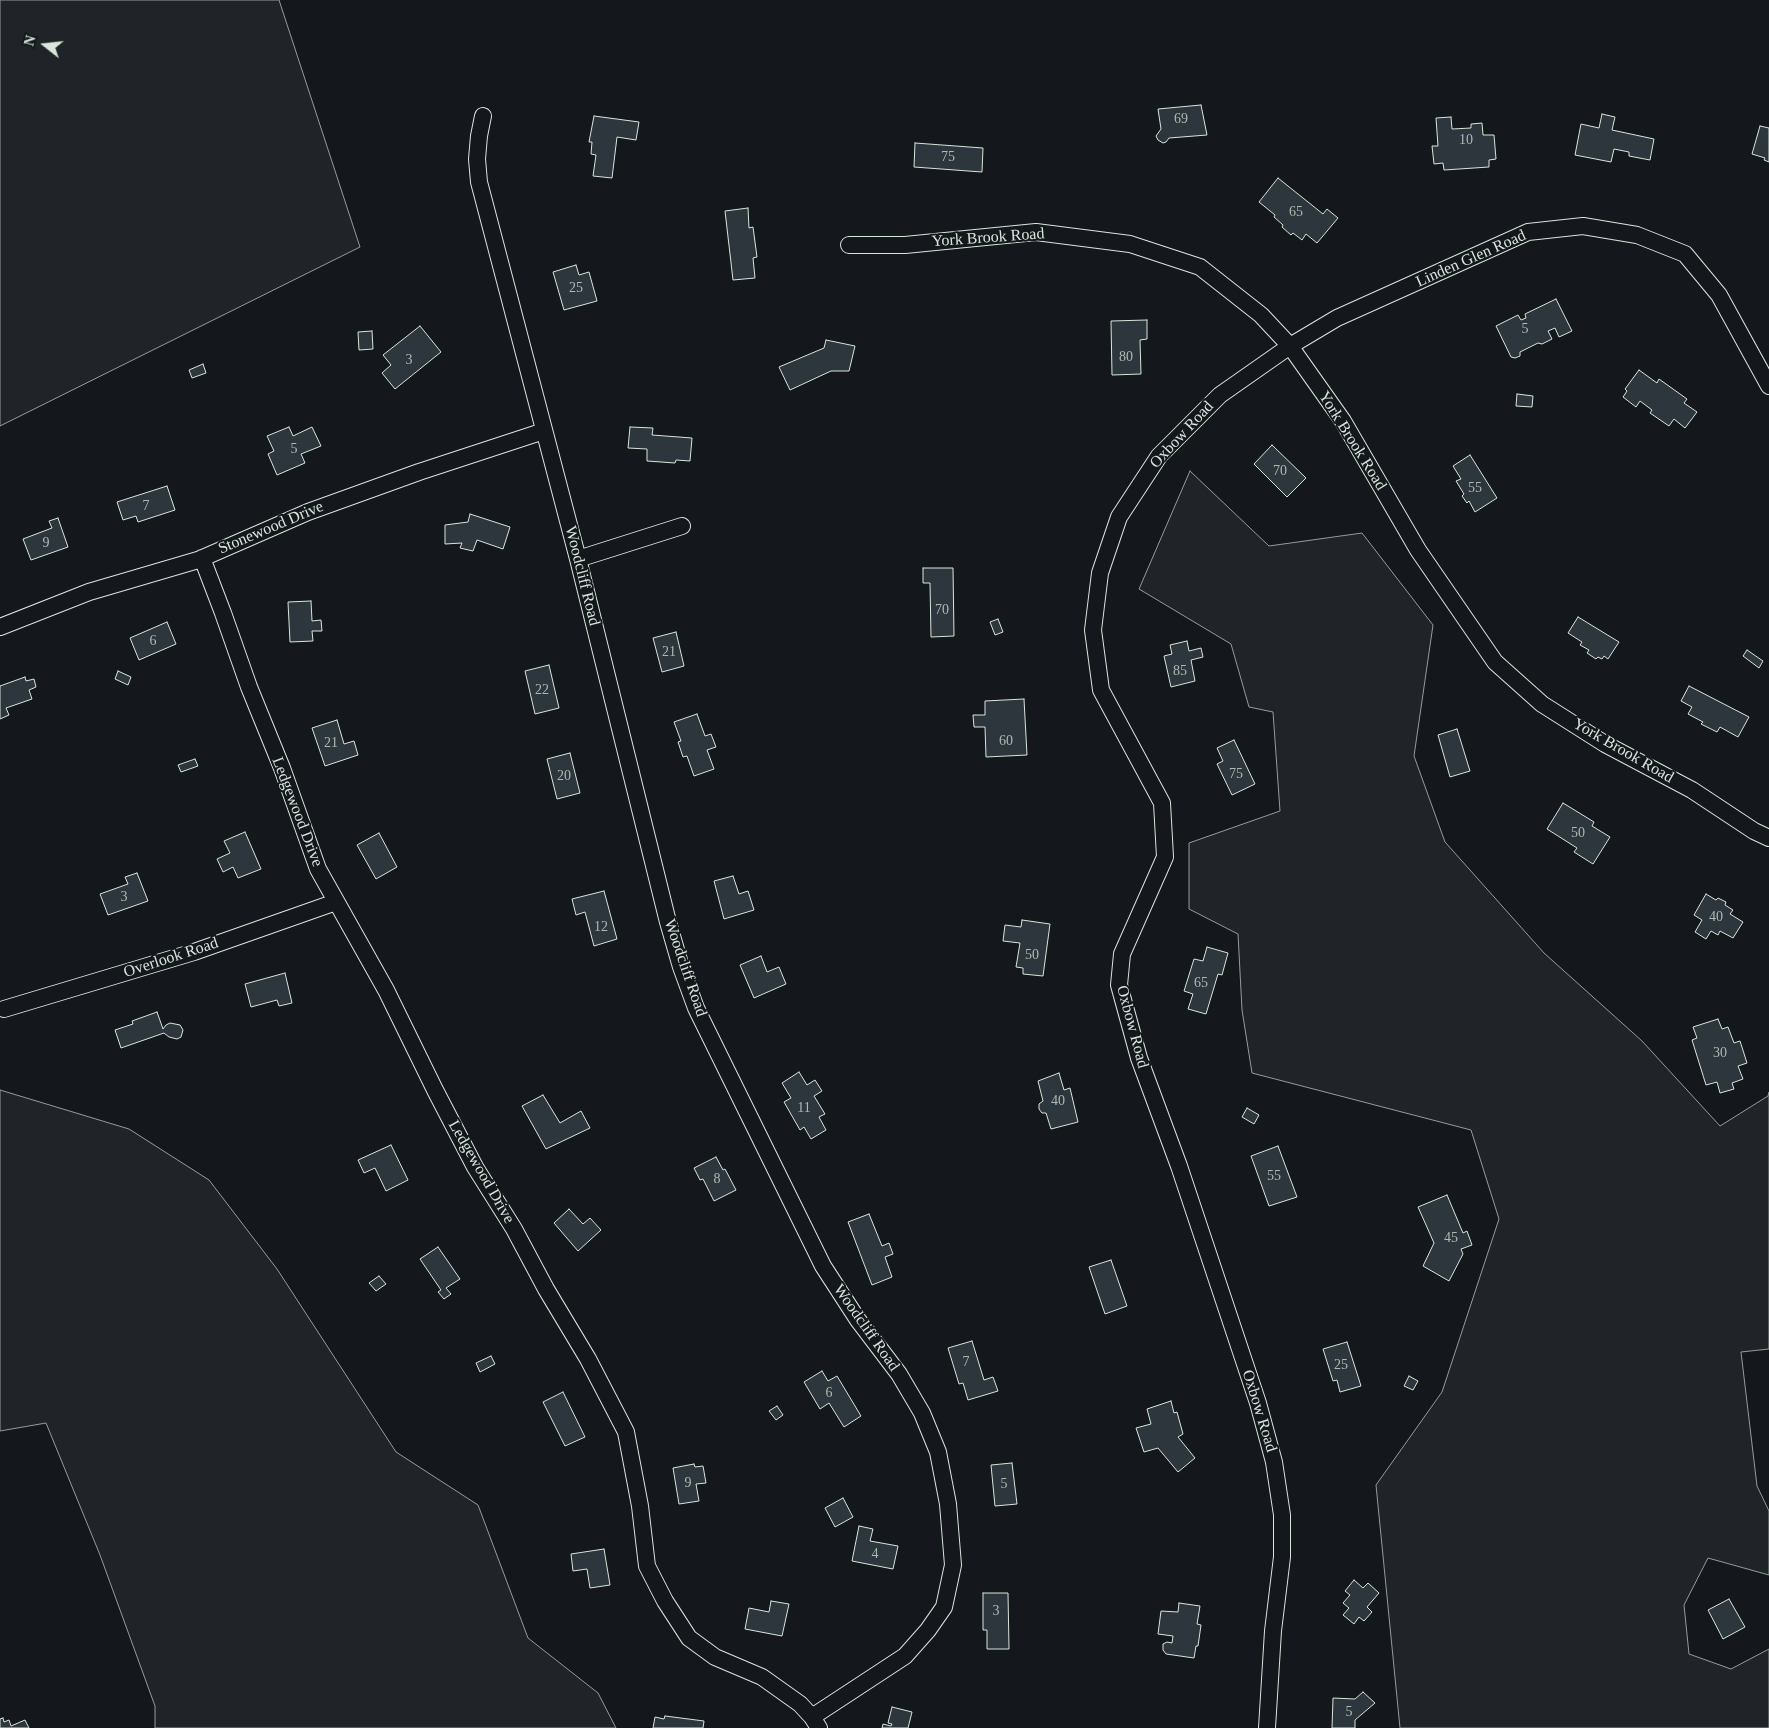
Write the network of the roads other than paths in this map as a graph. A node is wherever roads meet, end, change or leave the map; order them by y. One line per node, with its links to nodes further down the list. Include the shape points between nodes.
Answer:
1 (483, 116): 5 (street, Woodcliff Road, via 477,159 479,182)
2 (848, 245): 3 (street, York Brook Road, via 905,245 1036,232 1130,244 1200,267 1261,315)
3 (1290, 346): 4 (street, Linden Glen Road, via 1337,318 1528,232 1583,226 1637,235 1685,254 1719,296); 10 (street, York Brook Road, via 1343,421 1418,550 1495,662 1542,704); 14 (street, Oxbow Road, via 1220,395 1158,456 1119,517 1100,573 1093,630 1101,690 1162,803 1165,857 1122,954 1119,985 1138,1058 1179,1166 1258,1403 1274,1462 1282,1515 1282,1557)
4 (1769, 386)
5 (544, 431): 7 (street, Stonewood Drive, via 308,512); 8 (street, Woodcliff Road)
6 (682, 526): 8 (street)
7 (202, 558): 9 (street, Stonewood Drive, via 89,592); 11 (street, Ledgewood Drive, via 318,869)
8 (578, 559): 13 (street, Woodcliff Road, via 668,922 696,1008 824,1266 858,1320 899,1374 922,1413 938,1452 948,1504 953,1565 944,1607 905,1656)
9 (0, 627)
10 (1769, 838)
11 (336, 902): 12 (street, Overlook Road, via 194,952); 13 (street, Ledgewood Drive, via 386,990 475,1167 514,1229 626,1432 647,1566 665,1601 689,1638 715,1657 762,1677 800,1704)
12 (4, 1010)
13 (816, 1723)
14 (1267, 1728)

